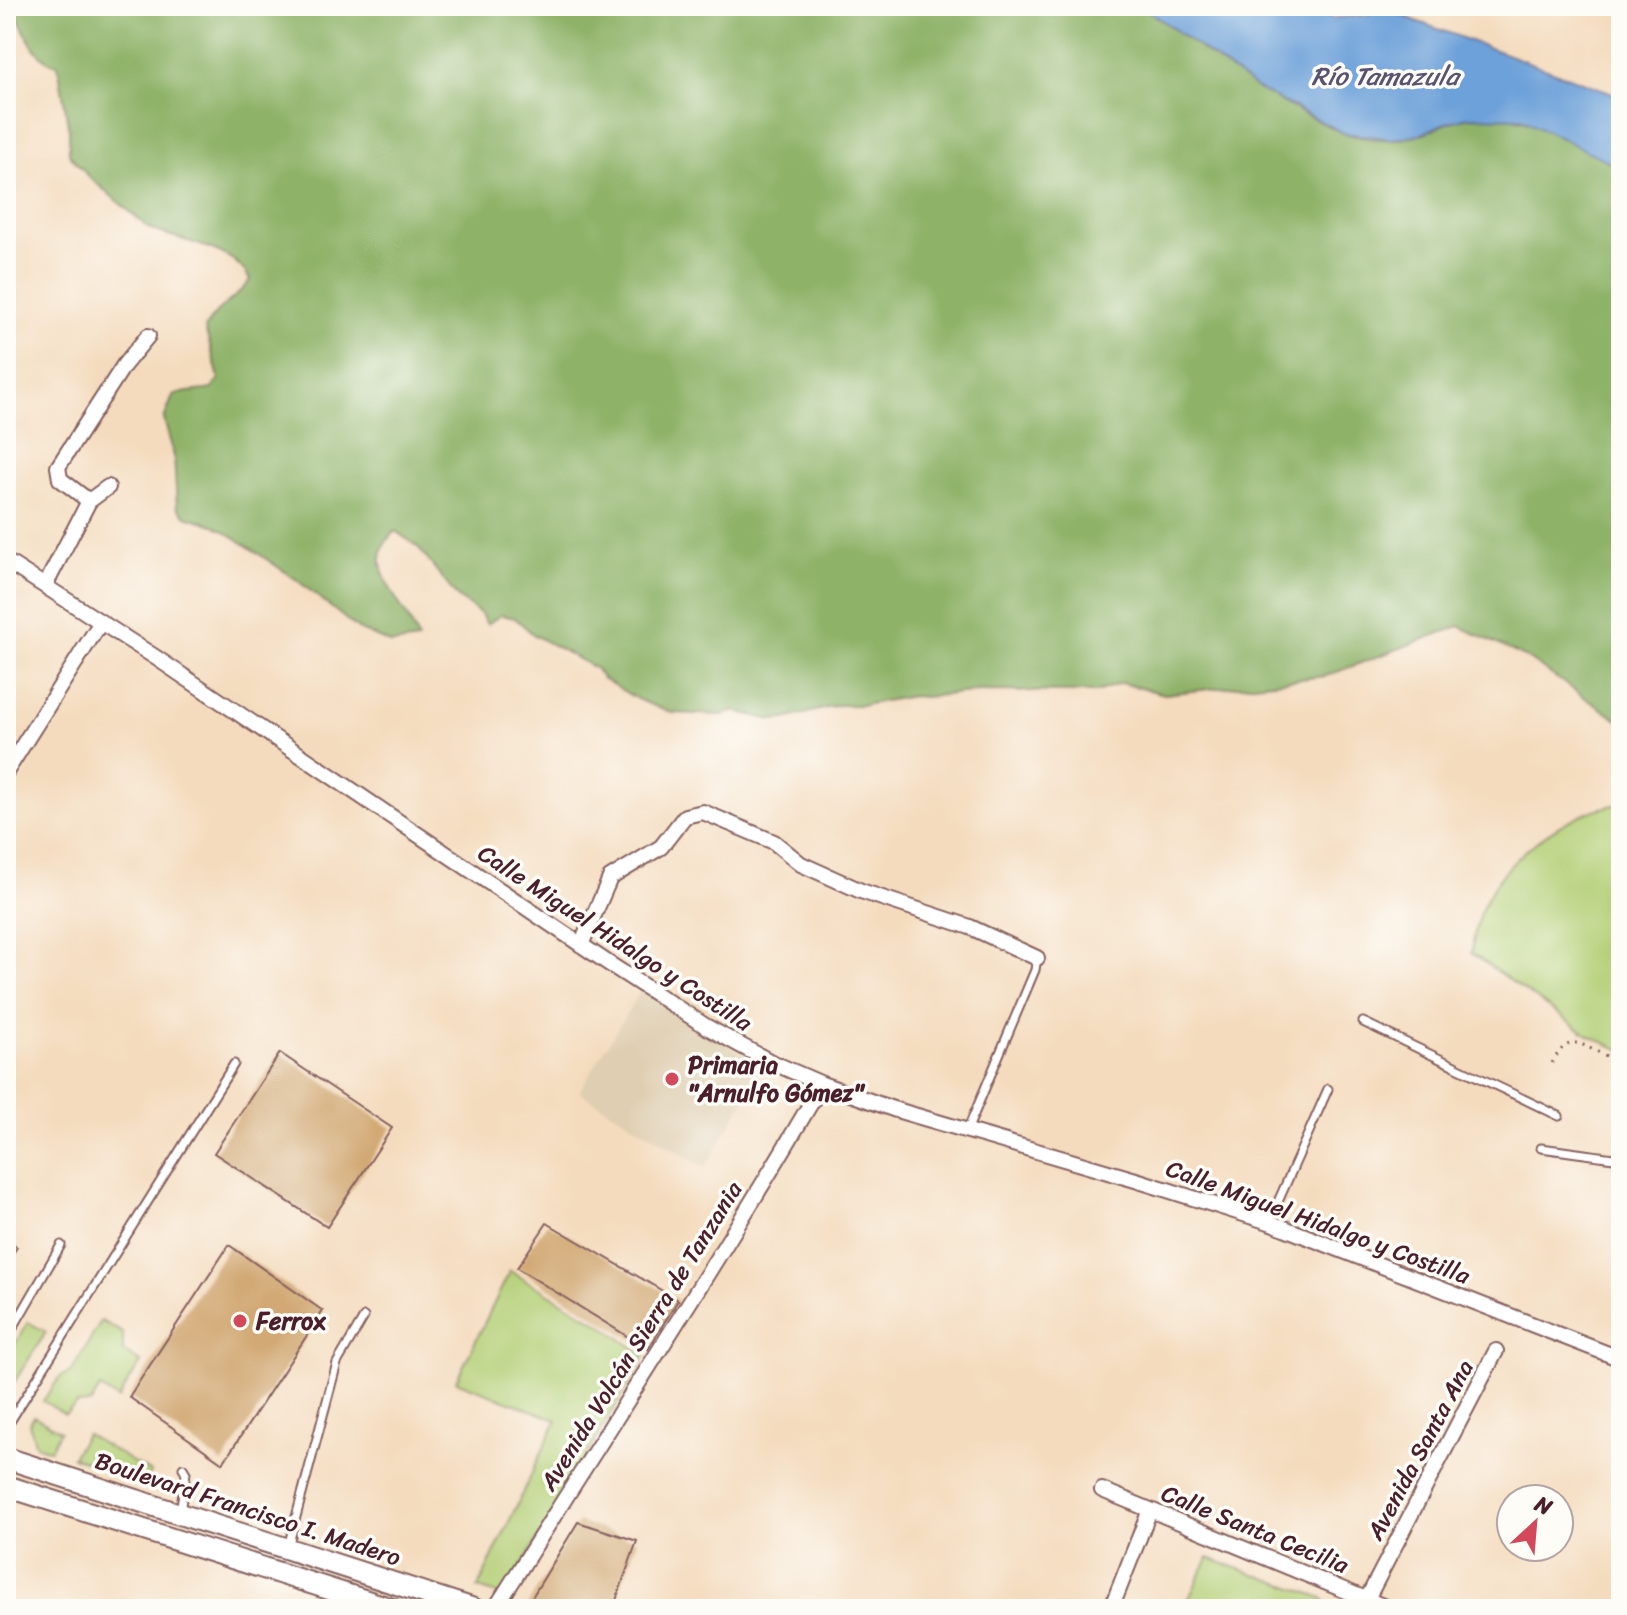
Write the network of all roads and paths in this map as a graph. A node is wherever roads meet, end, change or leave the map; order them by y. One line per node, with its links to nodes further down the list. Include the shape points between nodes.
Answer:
1 (148, 336): 3 (street, via 58,467 60,479)
2 (108, 487): 3 (street)
3 (89, 501): 5 (street)
4 (8, 567): 5 (street, Calle Miguel Hidalgo y Costilla)
5 (45, 586): 6 (street, Calle Miguel Hidalgo y Costilla)
6 (101, 622): 7 (street); 8 (street, Calle Miguel Hidalgo y Costilla)
7 (6, 772)
8 (581, 945): 9 (street, via 610,878 661,847 685,816 703,812 774,842 801,864 861,891 970,927); 14 (street, Calle Miguel Hidalgo y Costilla, via 707,1027)
9 (1037, 958): 17 (lane)
10 (1363, 1022): 16 (lane)
11 (1552, 1063): 12 (path, via 1572,1042)
12 (1621, 1063)
13 (234, 1064): 26 (lane)
14 (822, 1084): 17 (street, Calle Miguel Hidalgo y Costilla); 39 (street, Avenida Volcán Sierra de Tanzania, via 752,1204)
15 (1328, 1089): 20 (lane)
16 (1559, 1116)
17 (967, 1131): 20 (street, Calle Miguel Hidalgo y Costilla)
18 (1541, 1148): 19 (lane)
19 (1621, 1159)
20 (1269, 1222): 25 (street, Calle Miguel Hidalgo y Costilla)
21 (61, 1245): 23 (lane)
22 (364, 1317): 35 (lane, via 337,1363)
23 (6, 1340)
24 (1496, 1351): 36 (street, Avenida Santa Ana)
25 (1621, 1359)
26 (6, 1428)
27 (6, 1458): 29 (main road, Boulevard Francisco I. Madero)
28 (183, 1468): 34 (lane)
29 (53, 1473): 32 (lane); 34 (main road, Boulevard Francisco I. Madero)
30 (6, 1486): 32 (main road)
31 (1102, 1490): 33 (street, Calle Santa Cecilia)
32 (46, 1498): 37 (main road)
33 (1150, 1510): 36 (street, Calle Santa Cecilia); 40 (street)
34 (179, 1514): 35 (main road, Boulevard Francisco I. Madero)
35 (287, 1549): 38 (main road, Boulevard Francisco I. Madero)
36 (1362, 1604): 41 (street, Calle Santa Cecilia)
37 (392, 1609)
38 (474, 1609)
39 (495, 1609)
40 (1111, 1609)
41 (1390, 1609)

